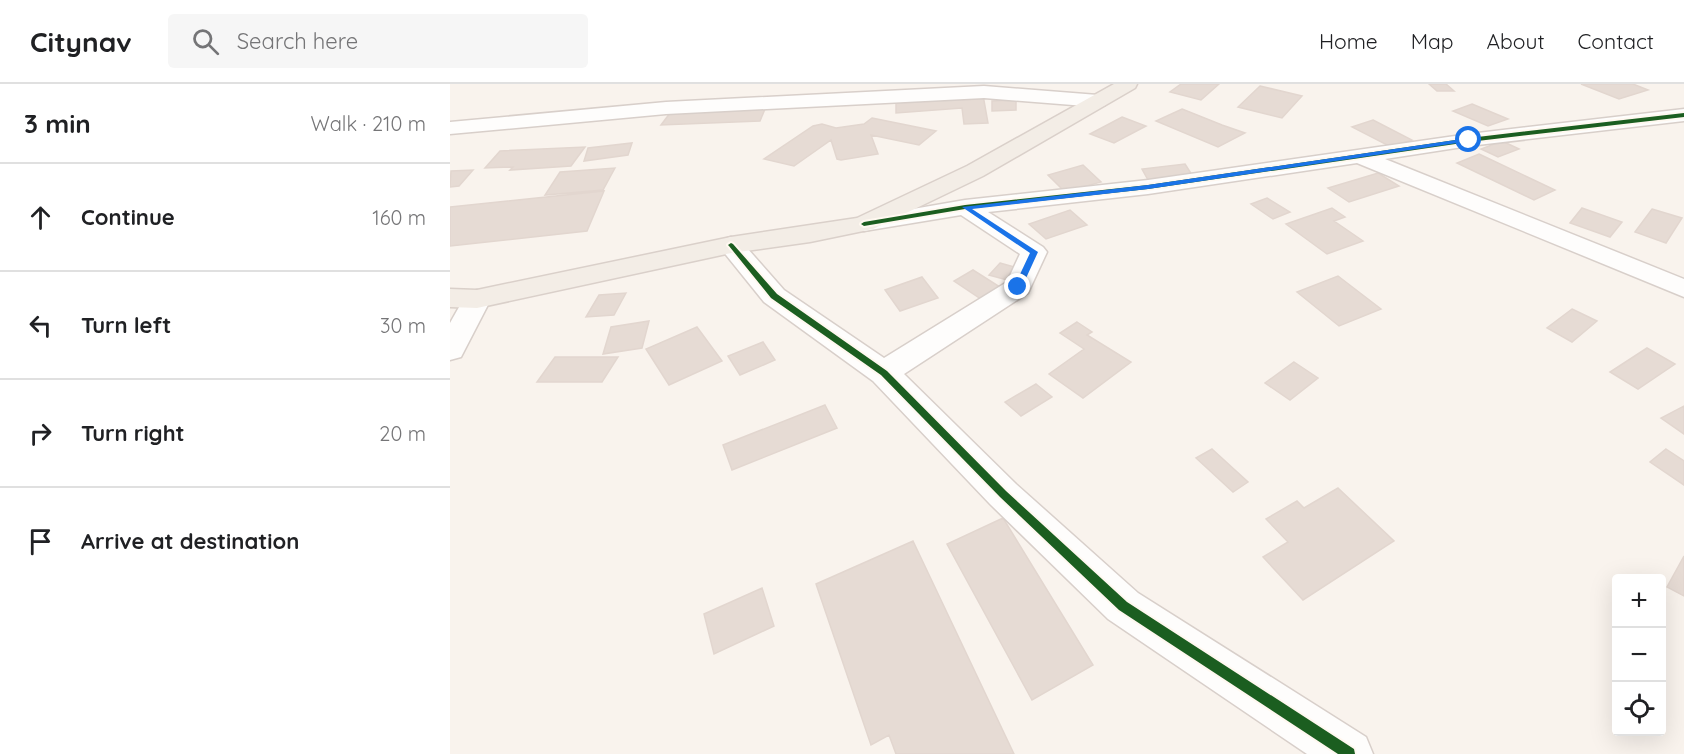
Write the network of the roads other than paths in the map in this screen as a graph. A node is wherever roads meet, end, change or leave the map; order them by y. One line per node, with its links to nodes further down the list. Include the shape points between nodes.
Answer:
1 (1128, 84): 2 (main road)
2 (1098, 102): 4 (street, via 984,92 666,108 471,126); 7 (main road, via 975,171)
3 (1684, 115): 5 (street)
4 (454, 136)
5 (1360, 156): 6 (street, via 1148,187); 9 (street)
6 (965, 207): 7 (street); 12 (street, via 1034,252 1018,287)
7 (864, 224): 8 (main road)
8 (731, 245): 10 (main road); 12 (street, via 774,296)
9 (1684, 289)
10 (464, 299): 11 (street)
11 (450, 350)
12 (884, 374): 13 (street, via 1003,494 1123,606)
13 (1349, 754)

